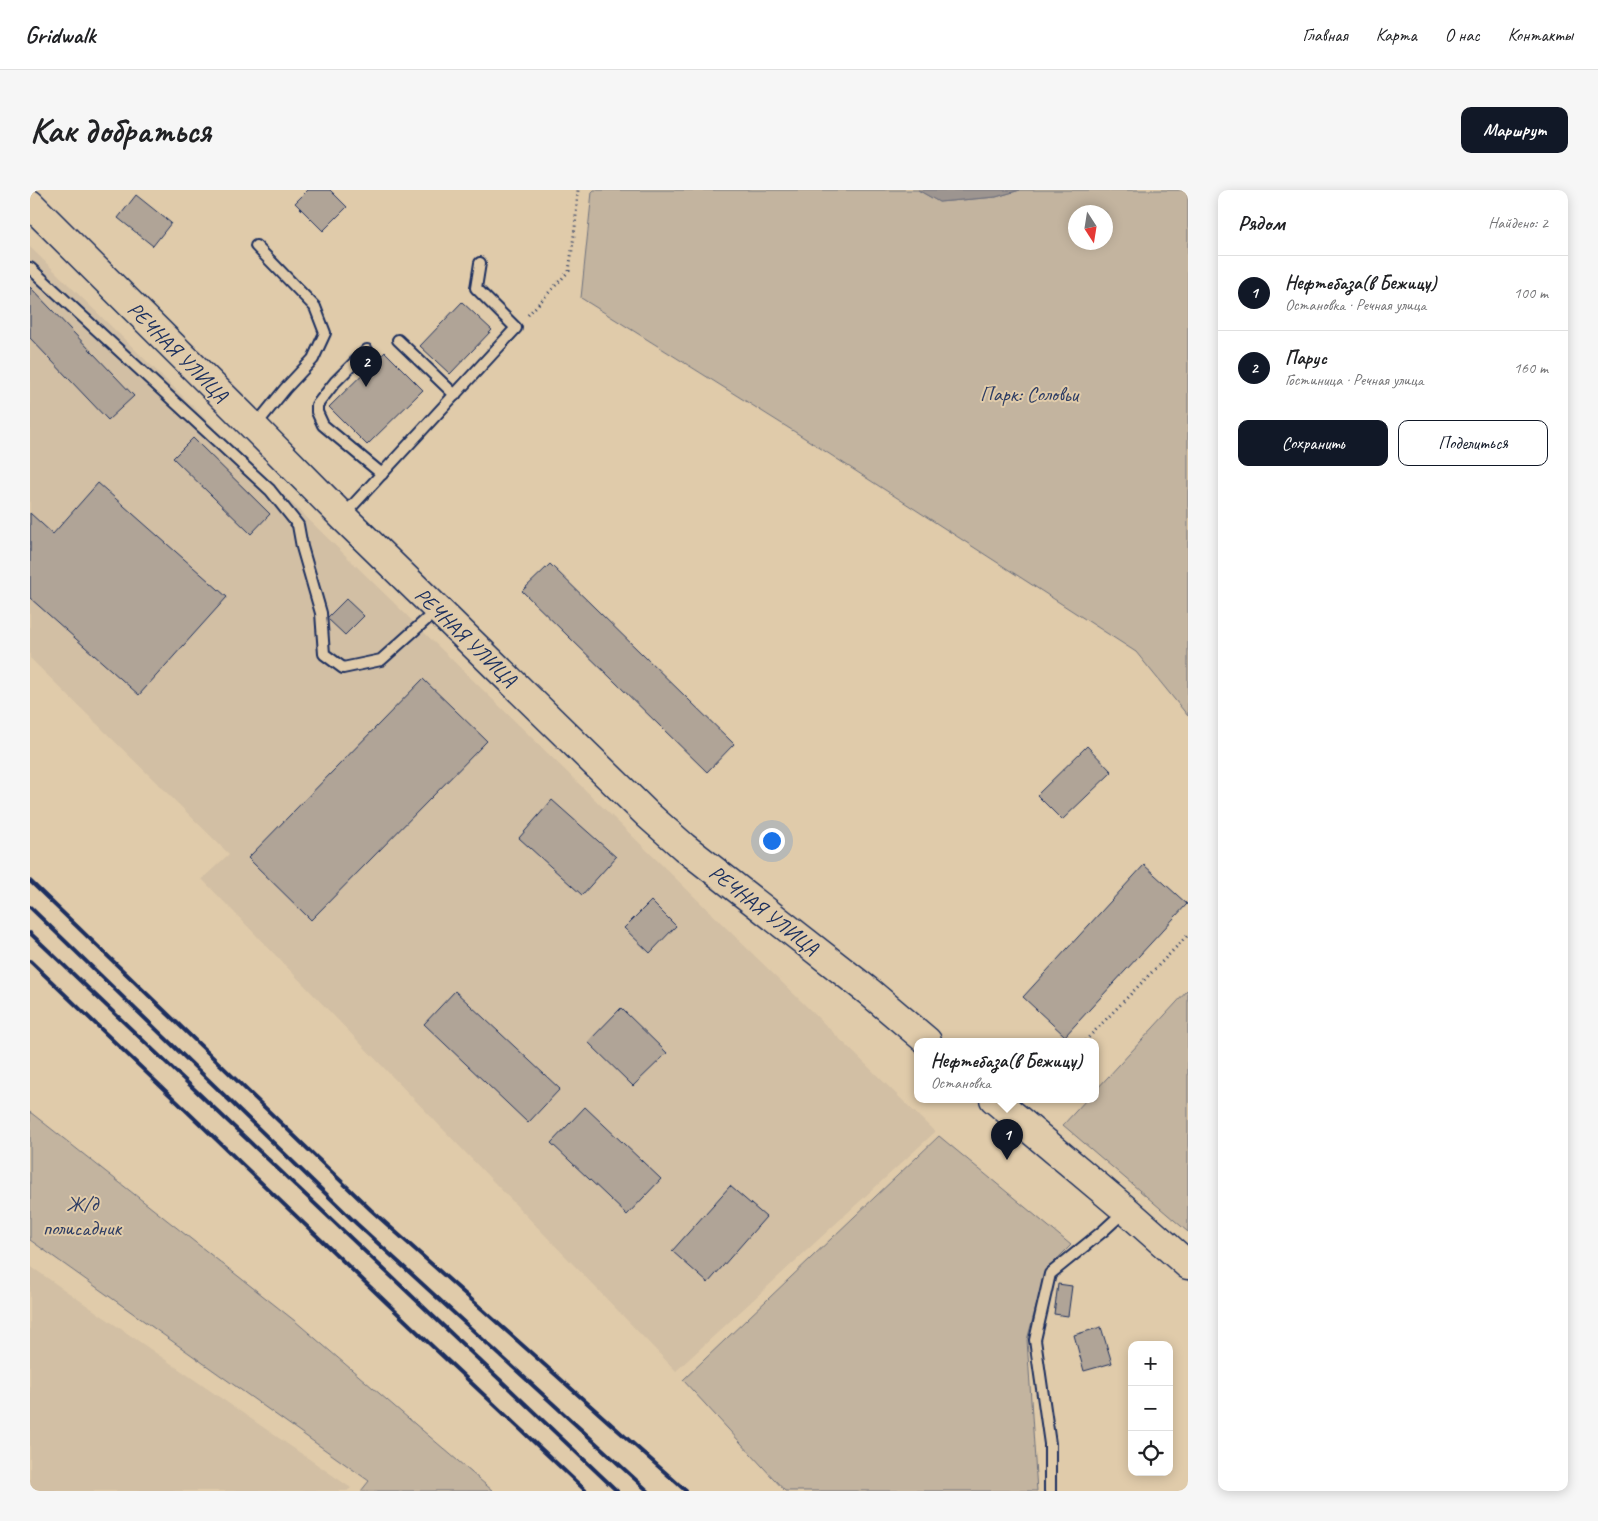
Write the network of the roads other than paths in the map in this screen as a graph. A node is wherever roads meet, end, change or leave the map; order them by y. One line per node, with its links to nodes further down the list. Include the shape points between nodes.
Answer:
1 (30, 204): 8 (main road, РЕЧНАЯ УЛИЦА)
2 (256, 246): 8 (lane, via 315,307 325,333 313,358)
3 (480, 263): 7 (lane, via 476,288 516,328)
4 (30, 268): 11 (lane, via 270,490 298,525 321,613 324,654 343,668 381,660)
5 (398, 340): 7 (lane)
6 (368, 350): 9 (lane, via 335,382 317,405 317,412 323,425)
7 (455, 395): 9 (lane)
8 (254, 427): 10 (main road, РЕЧНАЯ УЛИЦА)
9 (382, 474): 10 (lane)
10 (342, 517): 11 (main road, РЕЧНАЯ УЛИЦА)
11 (438, 609): 12 (main road, РЕЧНАЯ УЛИЦА, via 684,847)
12 (923, 1038)
13 (999, 1103): 14 (main road)
14 (1126, 1210): 15 (main road); 16 (lane, via 1050,1274 1035,1340 1050,1444)
15 (1188, 1265)
16 (1050, 1491)

